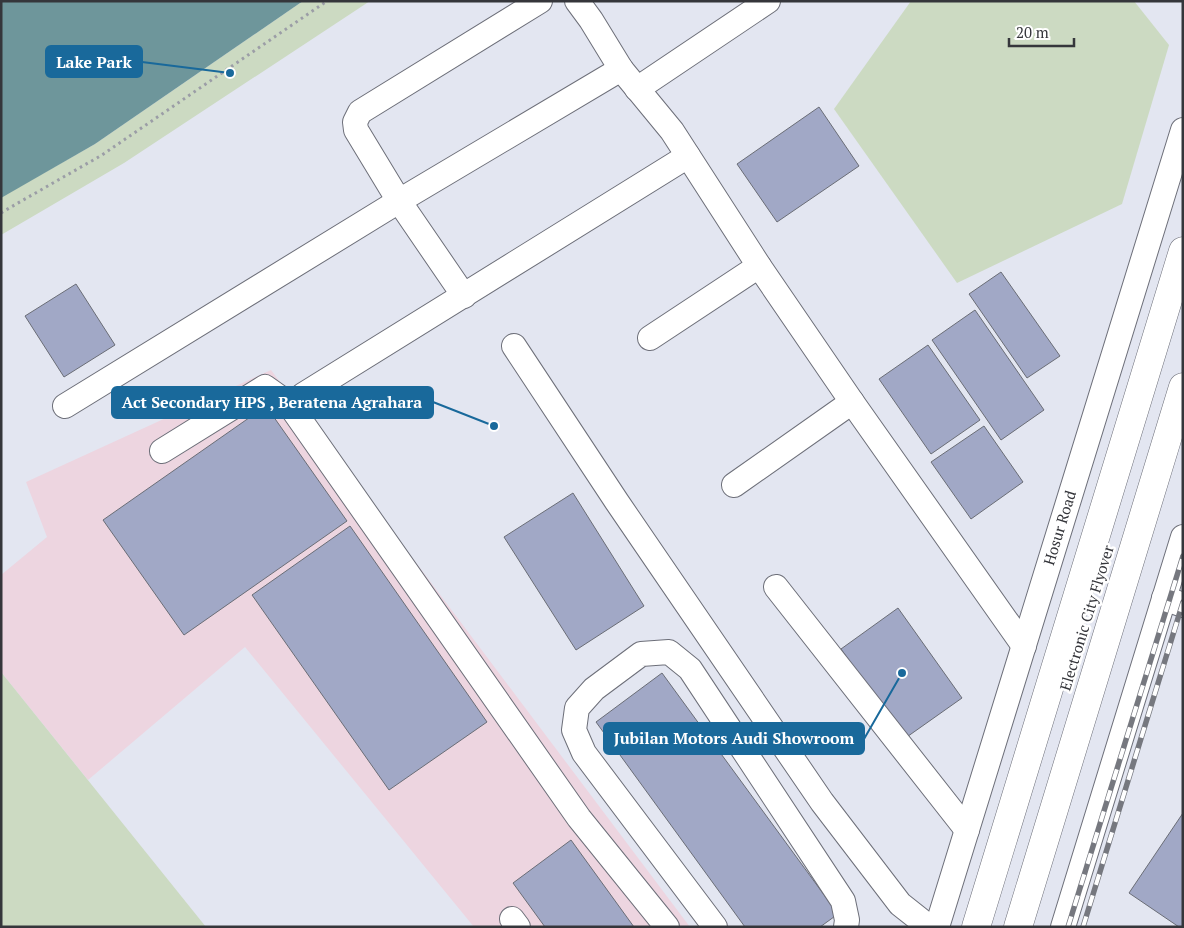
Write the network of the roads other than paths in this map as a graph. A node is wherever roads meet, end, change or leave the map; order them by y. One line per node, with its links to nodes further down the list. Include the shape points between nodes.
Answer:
1 (540, 1): 8 (street, via 360,112 355,122 356,130)
2 (577, 1): 4 (street)
3 (768, 1): 5 (street)
4 (620, 69): 5 (street); 8 (street)
5 (637, 90): 7 (street, via 672,131)
6 (1183, 130): 25 (street, Hosur Road)
7 (688, 156): 10 (street); 11 (street)
8 (399, 201): 11 (street); 18 (street)
9 (1183, 251): 32 (highway)
10 (759, 266): 13 (street); 17 (street)
11 (464, 296): 16 (street)
12 (1183, 310): 33 (highway, Electronic City Flyover)
13 (650, 338)
14 (514, 346): 30 (street, via 822,802 900,904)
15 (1183, 387): 34 (highway, Electronic City Flyover)
16 (303, 395)
17 (852, 402): 21 (street); 25 (street)
18 (65, 406)
19 (1183, 448): 35 (highway)
20 (162, 451): 27 (street, via 265,387 289,404 579,818)
21 (734, 485)
22 (1183, 537): 24 (street)
23 (776, 588): 26 (street)
24 (1173, 601): 36 (street)
25 (1024, 646): 26 (street, Hosur Road)
26 (967, 830): 31 (street, Hosur Road)
27 (667, 927)
28 (715, 927): 29 (street, via 584,753 574,730 577,708 594,689 641,654 669,652 690,669 843,902)
29 (846, 927)
30 (928, 927)
31 (937, 927)
32 (976, 927)
33 (992, 927)
34 (1018, 927)
35 (1036, 927)
36 (1063, 927)

